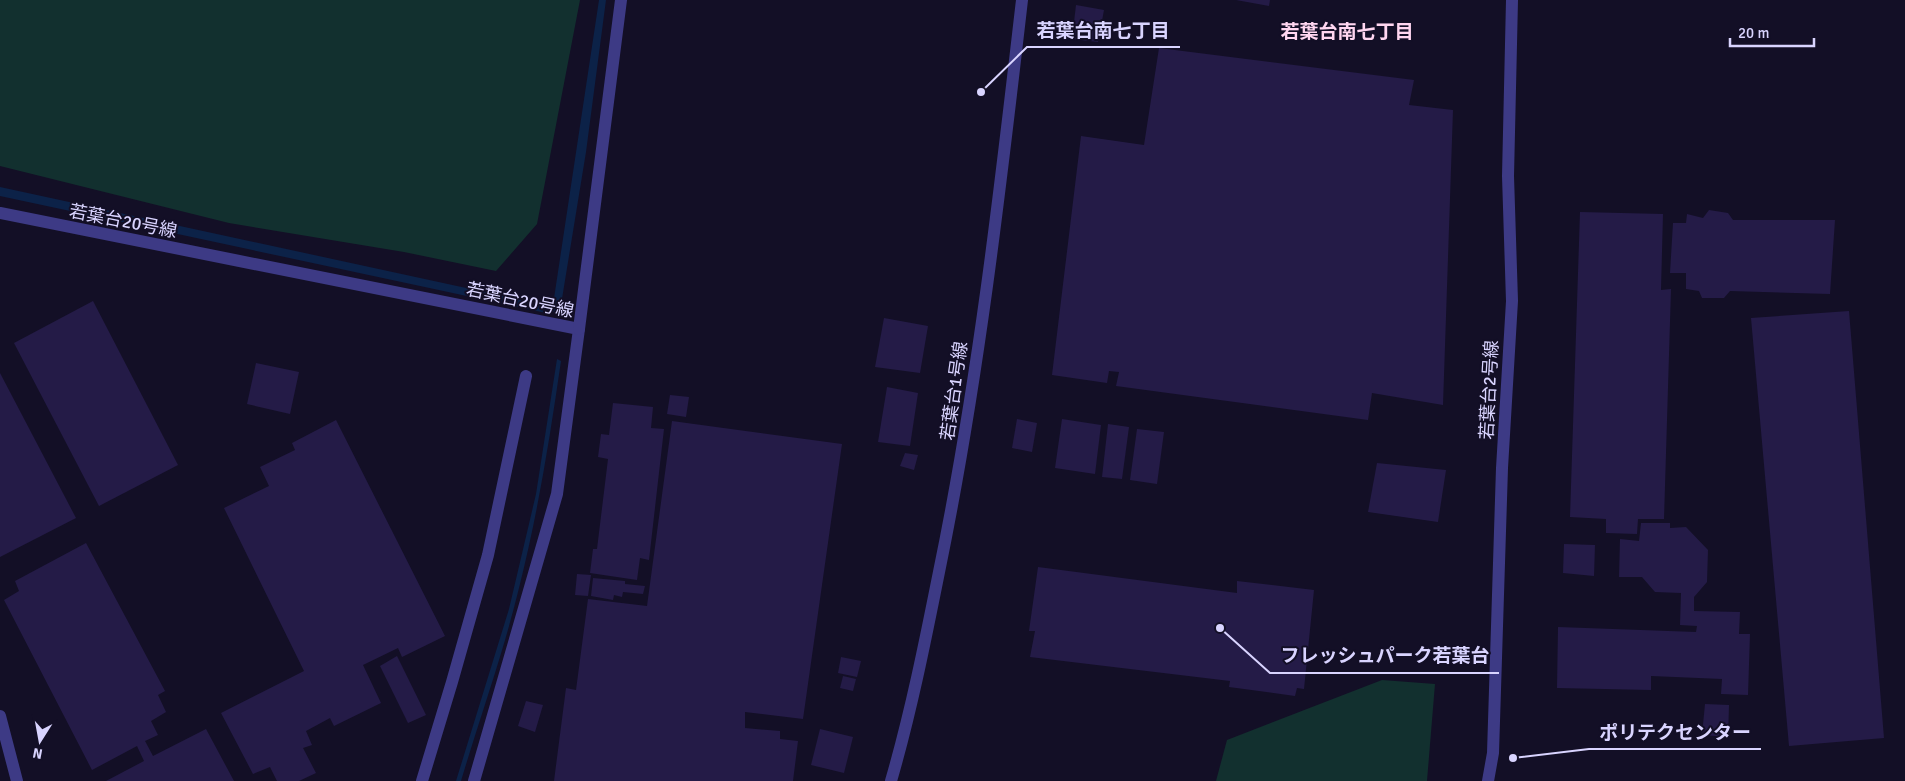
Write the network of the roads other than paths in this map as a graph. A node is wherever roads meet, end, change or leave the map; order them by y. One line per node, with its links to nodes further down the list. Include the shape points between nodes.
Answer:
1 (621, 0): 5 (street)
2 (1022, 0): 11 (street, 若葉台1号線, via 989,272 959,476 926,639)
3 (1512, 0): 12 (street, 若葉台2号線, via 1508,176 1512,301 1502,468 1493,753)
4 (0, 213): 5 (street, 若葉台20号線)
5 (579, 329): 10 (street, 若葉台20号線, via 557,494)
6 (526, 376): 9 (street, via 488,555)
7 (0, 716): 8 (street)
8 (17, 781)
9 (422, 781)
10 (474, 781)
11 (890, 781)
12 (1488, 781)

